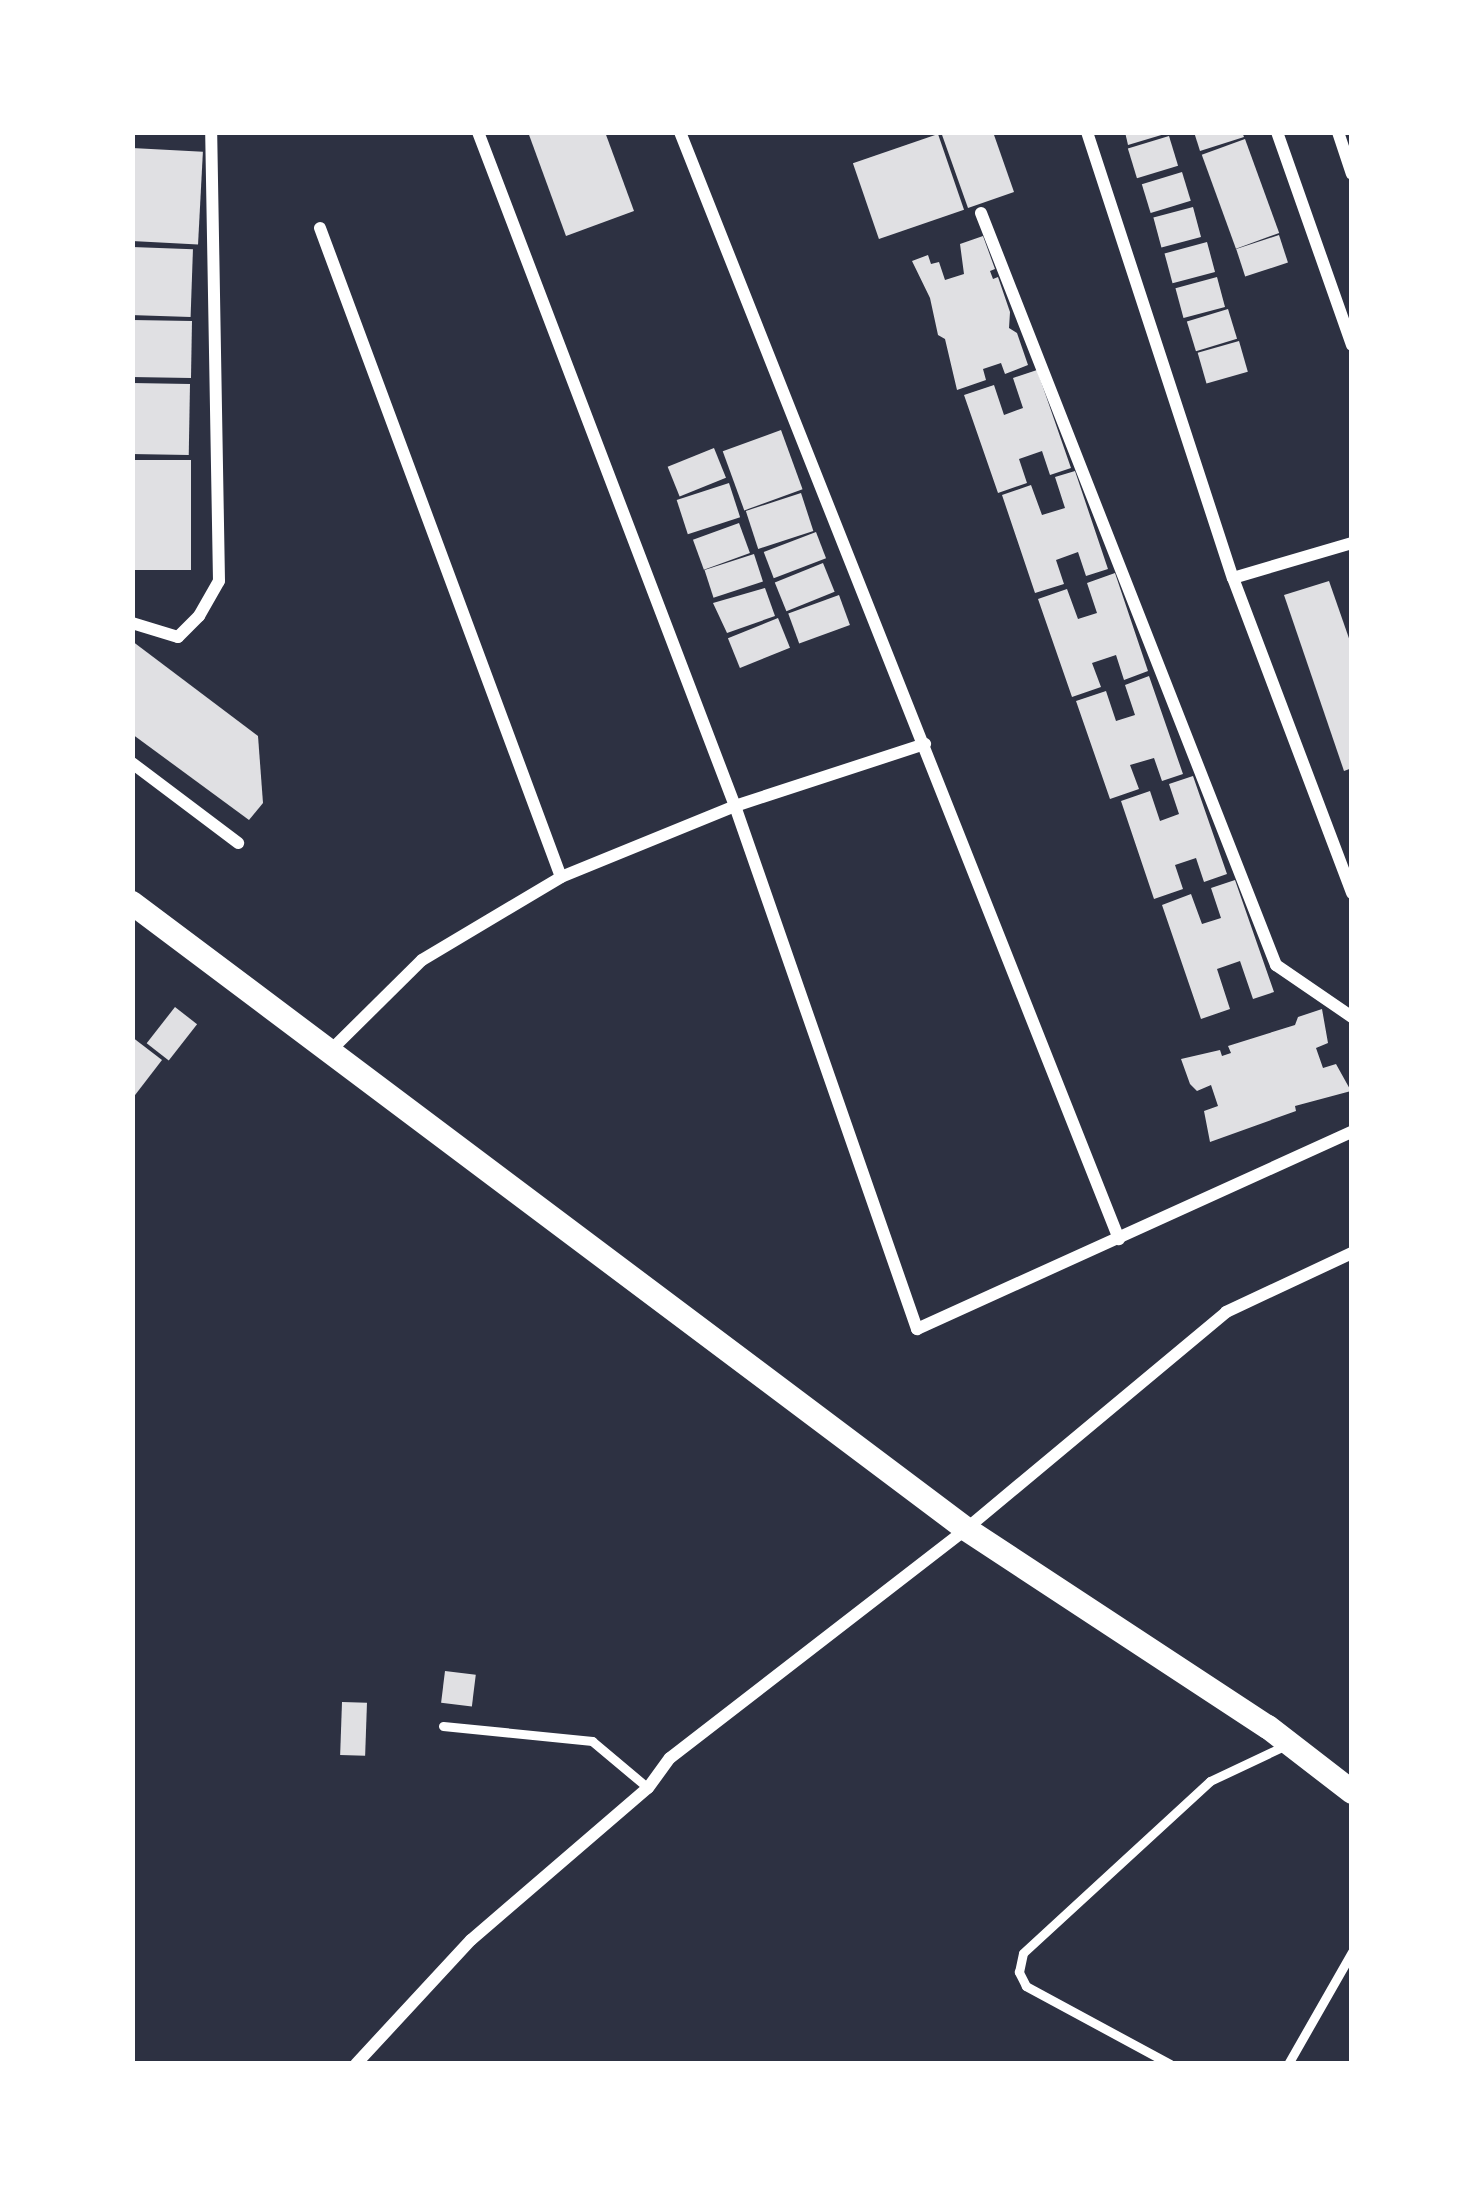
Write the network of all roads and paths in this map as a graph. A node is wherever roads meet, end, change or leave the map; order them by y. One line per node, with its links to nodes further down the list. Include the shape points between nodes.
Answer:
1 (212, 132): 13 (street, via 219,581 178,637)
2 (478, 132): 16 (street)
3 (680, 132): 14 (street)
4 (1087, 132): 12 (street)
5 (1277, 132): 10 (street)
6 (1338, 132): 7 (street)
7 (1352, 174)
8 (981, 213): 21 (street, via 1276,965)
9 (320, 228): 18 (street)
10 (1352, 345)
11 (1352, 543): 12 (street)
12 (1233, 578): 19 (street)
13 (132, 623)
14 (925, 744): 16 (street); 24 (street)
15 (132, 763): 17 (street)
16 (735, 806): 18 (street); 24 (street, via 917,1329)
17 (238, 844)
18 (561, 877): 22 (street, via 422,960)
19 (1352, 892)
20 (132, 903): 22 (main road)
21 (1352, 1017)
22 (330, 1051): 26 (main road)
23 (1352, 1132): 24 (street)
24 (1119, 1239)
25 (1352, 1253): 26 (street, via 1226,1312)
26 (966, 1528): 28 (main road); 29 (street, via 670,1758)
27 (443, 1726): 29 (lane, via 592,1741)
28 (1289, 1743): 30 (main road); 33 (lane, via 1210,1780 1023,1953 1026,1986)
29 (648, 1788): 32 (street, via 471,1940)
30 (1352, 1792)
31 (1352, 1952): 34 (lane)
32 (356, 2064)
33 (1169, 2064)
34 (1288, 2064)

